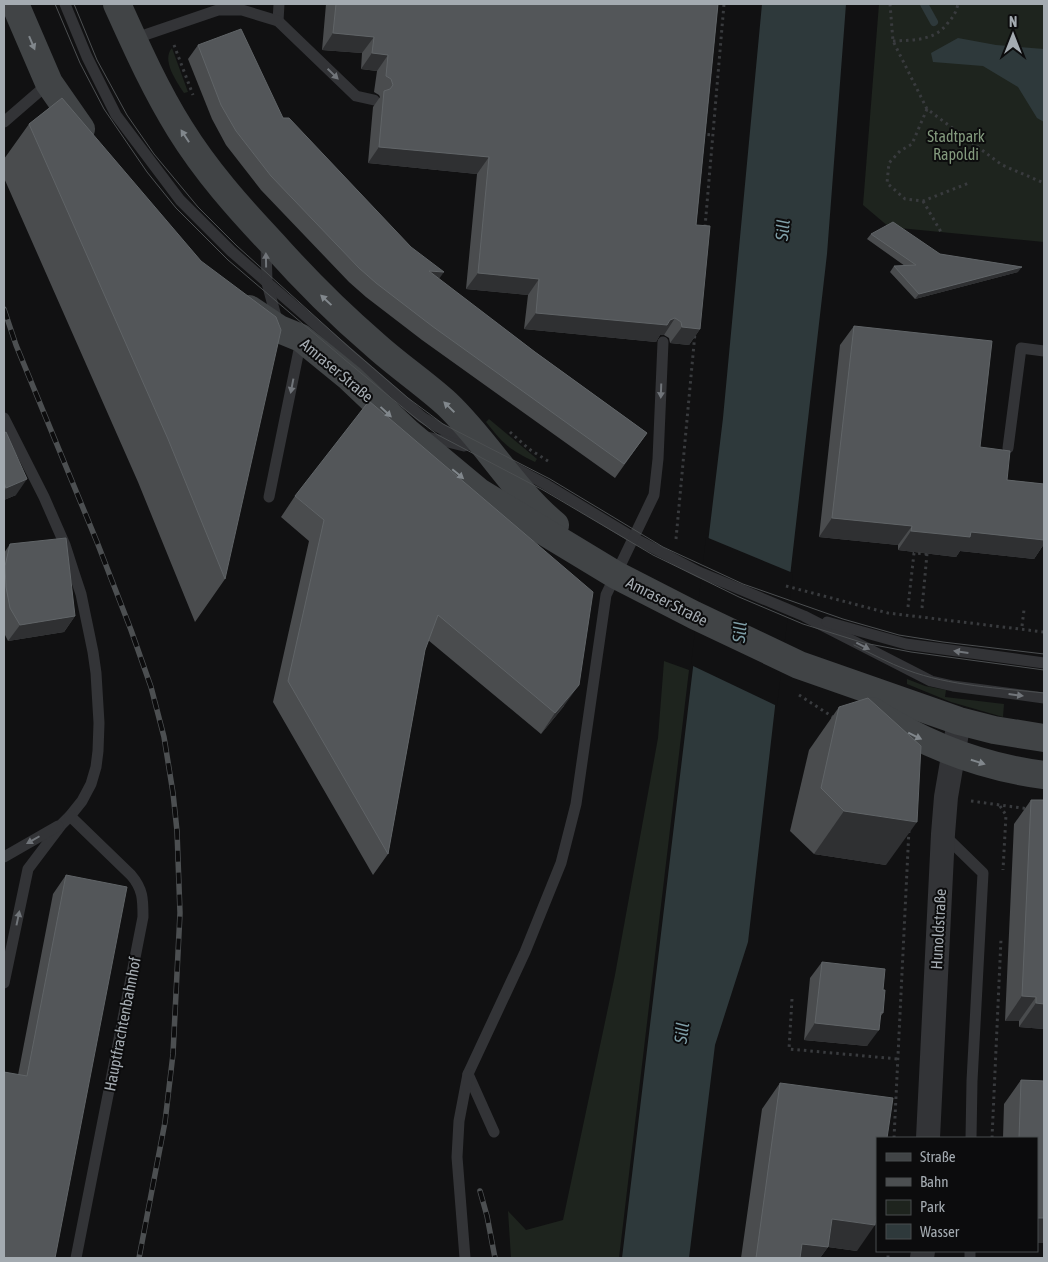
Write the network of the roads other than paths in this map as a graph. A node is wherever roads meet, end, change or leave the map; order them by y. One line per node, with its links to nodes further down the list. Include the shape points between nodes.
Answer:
1 (15, 4): 7 (street, one-way to 7)
2 (65, 4): 12 (lane, via 116,114 180,200)
3 (118, 4): 6 (street, Amraser Straße)
4 (279, 4): 5 (lane)
5 (278, 21): 6 (lane, via 242,10 218,10); 8 (lane, one-way to 8, via 356,96)
6 (133, 39): 11 (street, Amraser Straße, one-way to 6, via 225,192 195,152 156,88)
7 (48, 83): 9 (lane); 10 (street)
8 (374, 100)
9 (4, 122)
10 (92, 146)
11 (266, 237): 12 (lane, one-way to 11); 20 (street, Amraser Straße, one-way to 11, via 471,429 446,404 323,298)
12 (267, 283): 14 (lane); 20 (lane, via 422,417)
13 (228, 294): 14 (street, Amraser Straße)
14 (290, 334): 18 (street, Amraser Straße, one-way to 18, via 350,378); 21 (lane, one-way to 21)
15 (663, 342): 22 (lane, one-way to 22, via 654,496)
16 (1044, 351): 19 (lane, via 1021,348)
17 (4, 418): 32 (lane, via 65,545 81,594 93,652 98,697 96,768 82,801)
18 (407, 432): 20 (lane); 23 (street, Amraser Straße, one-way to 23, via 479,492)
19 (1008, 448)
20 (488, 454): 22 (lane); 23 (street, Amraser Straße, via 531,504)
21 (269, 497)
22 (634, 538): 23 (lane); 24 (lane, via 699,572)
23 (616, 575): 26 (street, Amraser Straße); 36 (lane, via 606,595 576,804 561,864 526,952)
24 (804, 616): 25 (lane, one-way to 24, via 906,644); 27 (lane, one-way to 27, via 931,680)
25 (1044, 663)
26 (800, 665): 28 (street, Amraser Straße); 30 (street, Amraser Straße, one-way to 30, via 886,720)
27 (1044, 698)
28 (959, 721): 29 (street, Amraser Straße); 30 (street, Hunoldstraße)
29 (1044, 738)
30 (953, 754): 31 (street, Amraser Straße, one-way to 31, via 1004,769); 33 (street, Hunoldstraße)
31 (1044, 775)
32 (66, 820): 34 (lane, one-way to 34); 35 (lane, one-way to 32, via 28,869); 40 (lane, Hauptfrachtenbahnhof, via 131,875 140,885 143,901 143,917)
33 (943, 834): 38 (street, Hunoldstraße); 39 (lane, via 983,873)
34 (4, 857)
35 (4, 983)
36 (468, 1074): 37 (lane); 41 (lane, via 459,1121 457,1158)
37 (494, 1132)
38 (928, 1137)
39 (971, 1137)
40 (76, 1258)
41 (465, 1258)

